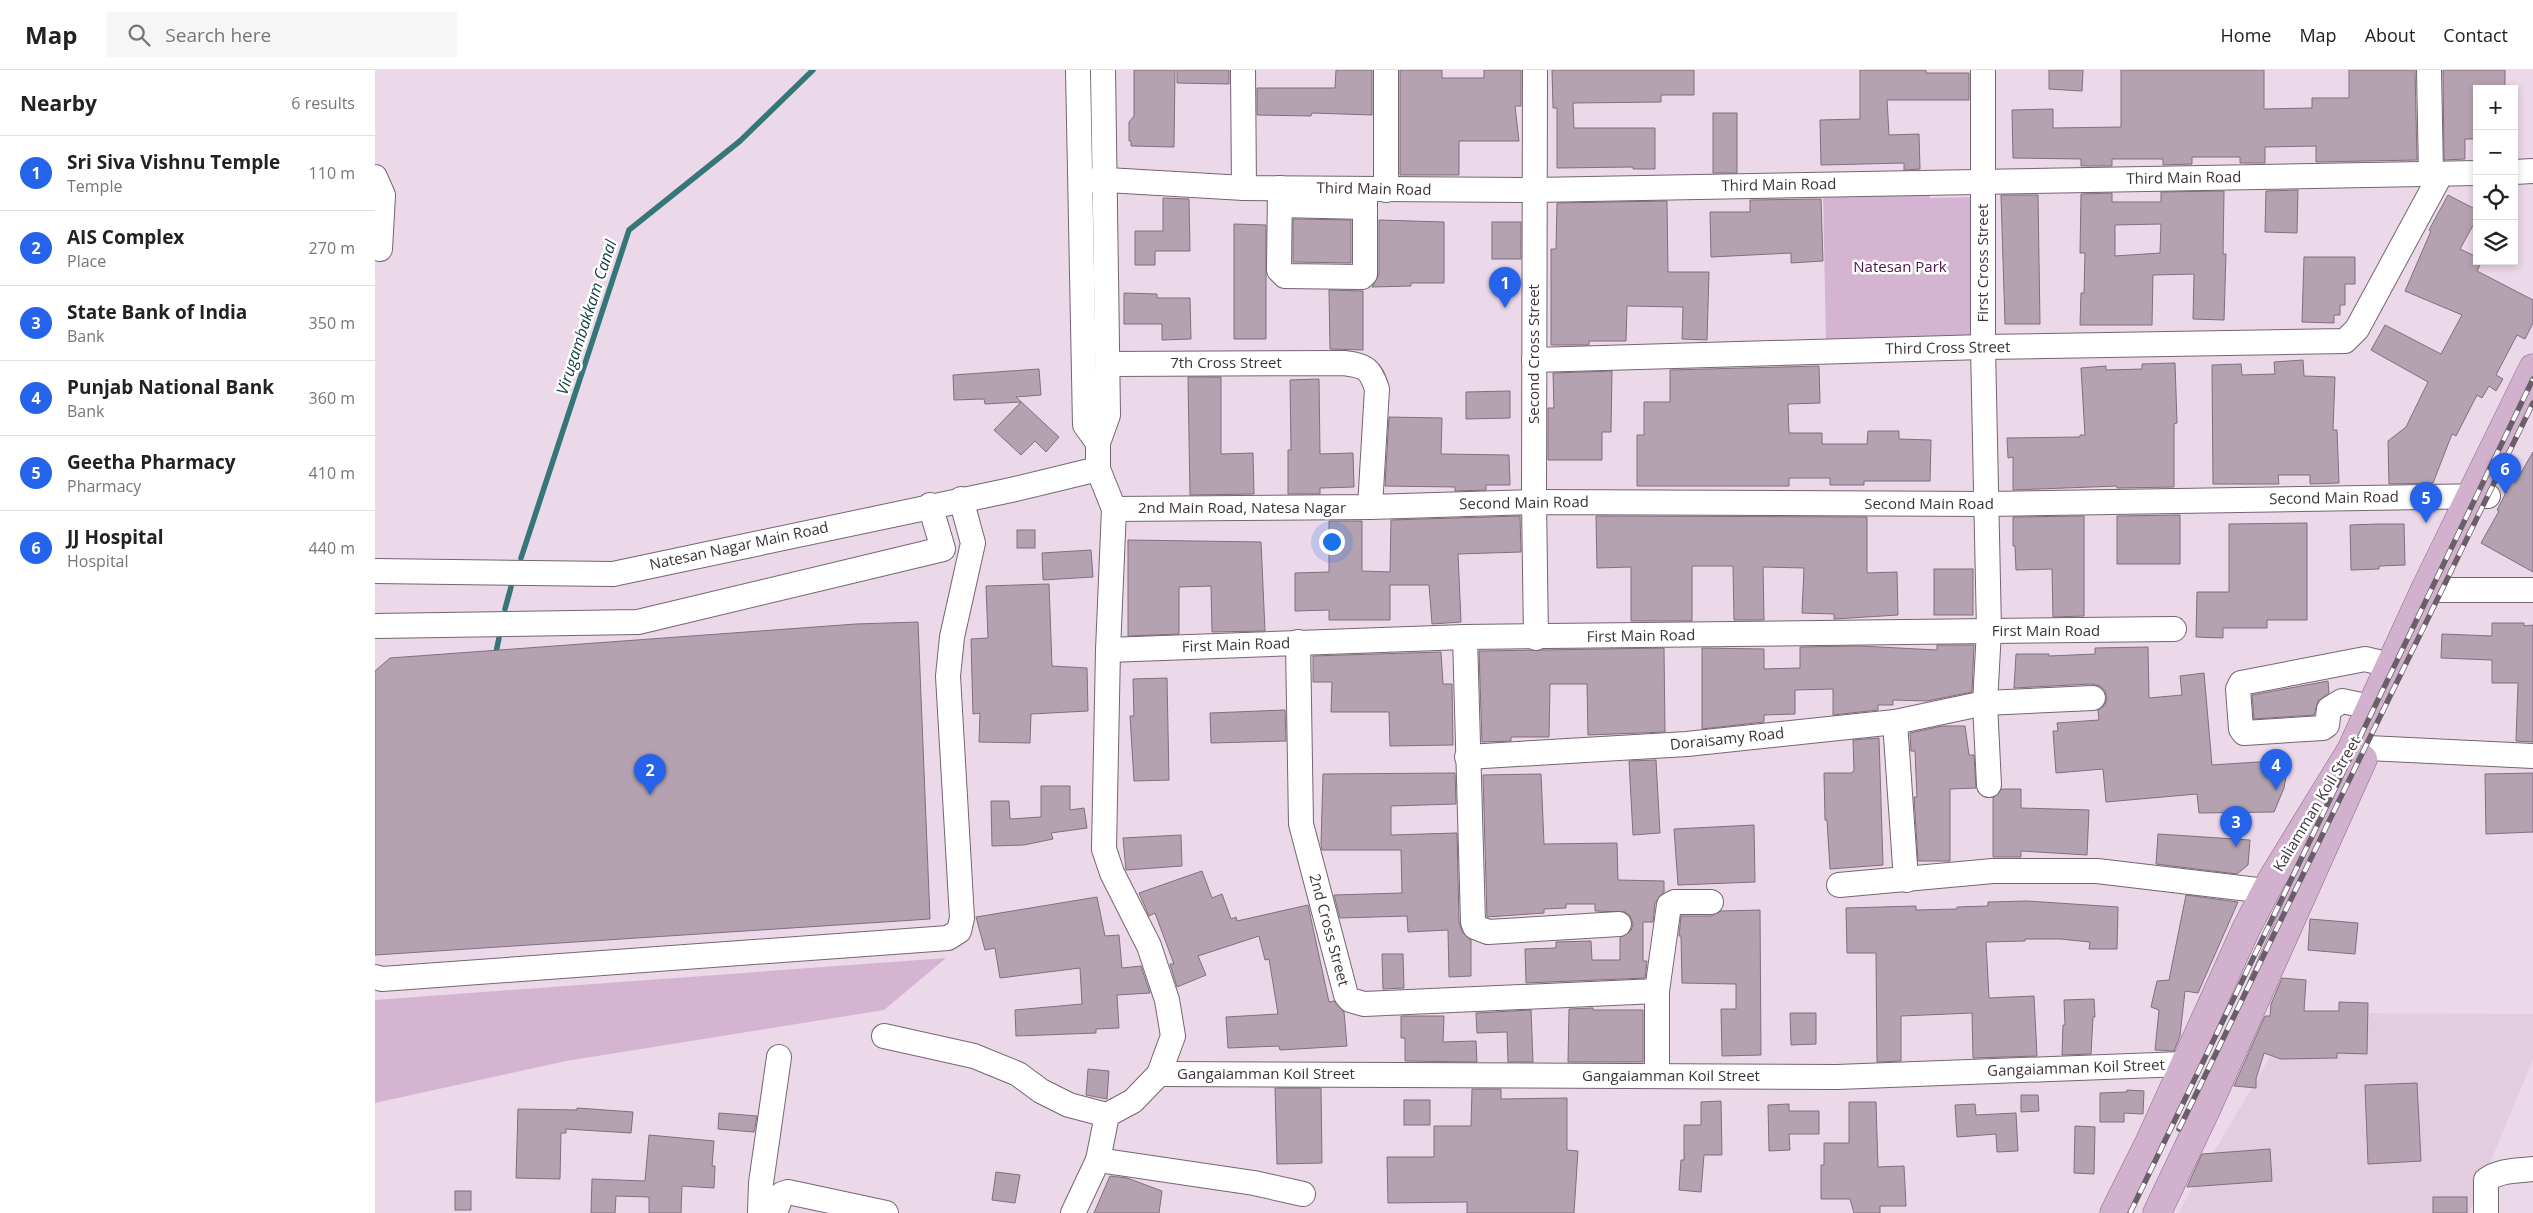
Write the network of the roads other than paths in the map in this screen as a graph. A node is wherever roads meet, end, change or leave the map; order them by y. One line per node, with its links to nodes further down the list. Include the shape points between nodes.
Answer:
1 (1078, 70): 14 (street)
2 (1103, 70): 13 (street)
3 (1243, 70): 16 (street)
4 (1386, 70): 18 (street)
5 (1535, 70): 17 (street, Second Cross Street)
6 (1983, 70): 15 (street, First Cross Street)
7 (2429, 70): 11 (street)
8 (2533, 171): 9 (street)
9 (2518, 172)
10 (2473, 173): 11 (street, Third Main Road)
11 (2436, 174): 15 (street, Third Main Road); 21 (street, Third Cross Street, via 2357,329 2345,341)
12 (375, 177): 20 (street, via 383,195)
13 (1107, 180): 14 (street, Third Main Road); 16 (street, Third Main Road); 23 (street)
14 (1081, 181): 26 (street, via 1085,425)
15 (1983, 182): 17 (street, Third Main Road); 21 (street, First Cross Street)
16 (1244, 188): 19 (street, Third Main Road)
17 (1534, 190): 18 (street, Third Main Road); 22 (street, Second Cross Street)
18 (1372, 195): 19 (street, Third Main Road); 19 (street, via 1366,268 1362,278 1281,274)
19 (1280, 196)
20 (379, 249)
21 (1983, 347): 22 (street, Third Cross Street); 31 (street, First Cross Street)
22 (1534, 360): 30 (street, Second Cross Street)
23 (1109, 364): 26 (street, via 1108,415); 33 (street, 7th Cross Street, via 1360,365 1371,372 1377,389)
24 (2533, 368): 28 (main road, Kaliamman Koil Street)
25 (2533, 403): 28 (main road, Kaliamman Koil Street)
26 (1097, 443): 27 (street)
27 (1098, 469): 29 (street, Natesan Nagar Main Road); 34 (street)
28 (2481, 496): 31 (street, Second Main Road); 38 (main road, Kaliamman Koil Street)
29 (961, 499): 32 (street, Natesan Nagar Main Road); 35 (street)
30 (1534, 502): 31 (street, Second Main Road); 33 (street, Second Main Road); 44 (street, Second Cross Street)
31 (1988, 504): 42 (street, First Cross Street)
32 (930, 505): 36 (street); 37 (street, Natesan Nagar Main Road, via 613,574)
33 (1370, 507): 34 (street, 2nd Main Road, Natesa Nagar)
34 (1114, 509): 46 (street)
35 (973, 543): 36 (street); 61 (street, via 952,637 948,676 962,918 959,931 948,938)
36 (943, 549): 40 (street, via 638,622)
37 (375, 571)
38 (2433, 589): 39 (street); 47 (main road, Kaliamman Koil Street); 52 (main road, Kaliamman Koil Street)
39 (2533, 590)
40 (375, 626)
41 (2174, 629): 42 (street, First Main Road)
42 (1989, 630): 44 (street, First Main Road); 49 (street, First Cross Street)
43 (1465, 637): 44 (street, First Main Road); 45 (street, First Main Road); 53 (street)
44 (1536, 638)
45 (1298, 642): 46 (street, First Main Road); 62 (street, 2nd Cross Street, via 1301,824 1346,995 1350,1000 1364,1004)
46 (1108, 650): 66 (street, via 1104,849 1112,873 1149,946 1167,1000 1173,1036)
47 (2390, 665): 50 (main road, Kaliamman Koil Street); 50 (street, via 2365,660 2241,683 2238,689 2244,733 2323,728 2327,725 2329,709 2342,700)
48 (2093, 698): 49 (street, Doraisamy Road)
49 (1985, 703): 51 (street, Doraisamy Road); 55 (street, First Cross Street)
50 (2371, 707): 58 (main road, Kaliamman Koil Street, via 2351,750)
51 (1895, 722): 53 (street, Doraisamy Road, via 1687,744); 56 (street)
52 (2368, 748): 54 (street); 77 (main road, Kaliamman Koil Street)
53 (1467, 756): 60 (street, via 1471,913 1475,927 1488,932)
54 (2533, 756)
55 (1989, 785)
56 (1906, 880): 57 (street); 58 (street, via 1993,872 2097,872)
57 (1839, 884)
58 (2266, 890): 65 (main road, Kaliamman Koil Street)
59 (1711, 902): 62 (street, via 1675,902 1669,905)
60 (1619, 924)
61 (375, 977)
62 (1657, 990): 67 (street)
63 (885, 1036): 68 (street, via 974,1056 1011,1070 1069,1105)
64 (779, 1057): 72 (street, via 761,1183)
65 (2183, 1064): 67 (street, Gangaiamman Koil Street, via 1837,1077); 76 (main road, Kaliamman Koil Street)
66 (1159, 1074): 67 (street, Gangaiamman Koil Street); 68 (street, via 1133,1101)
67 (1657, 1076)
68 (1107, 1115): 69 (street)
69 (1097, 1160): 71 (street, via 1254,1183); 75 (street)
70 (2533, 1169): 78 (street, via 2494,1174 2486,1180)
71 (1303, 1194)
72 (760, 1213)
73 (775, 1213): 74 (street, via 782,1194 789,1192)
74 (886, 1213)
75 (1073, 1213)
76 (2114, 1213)
77 (2157, 1213)
78 (2486, 1213)

